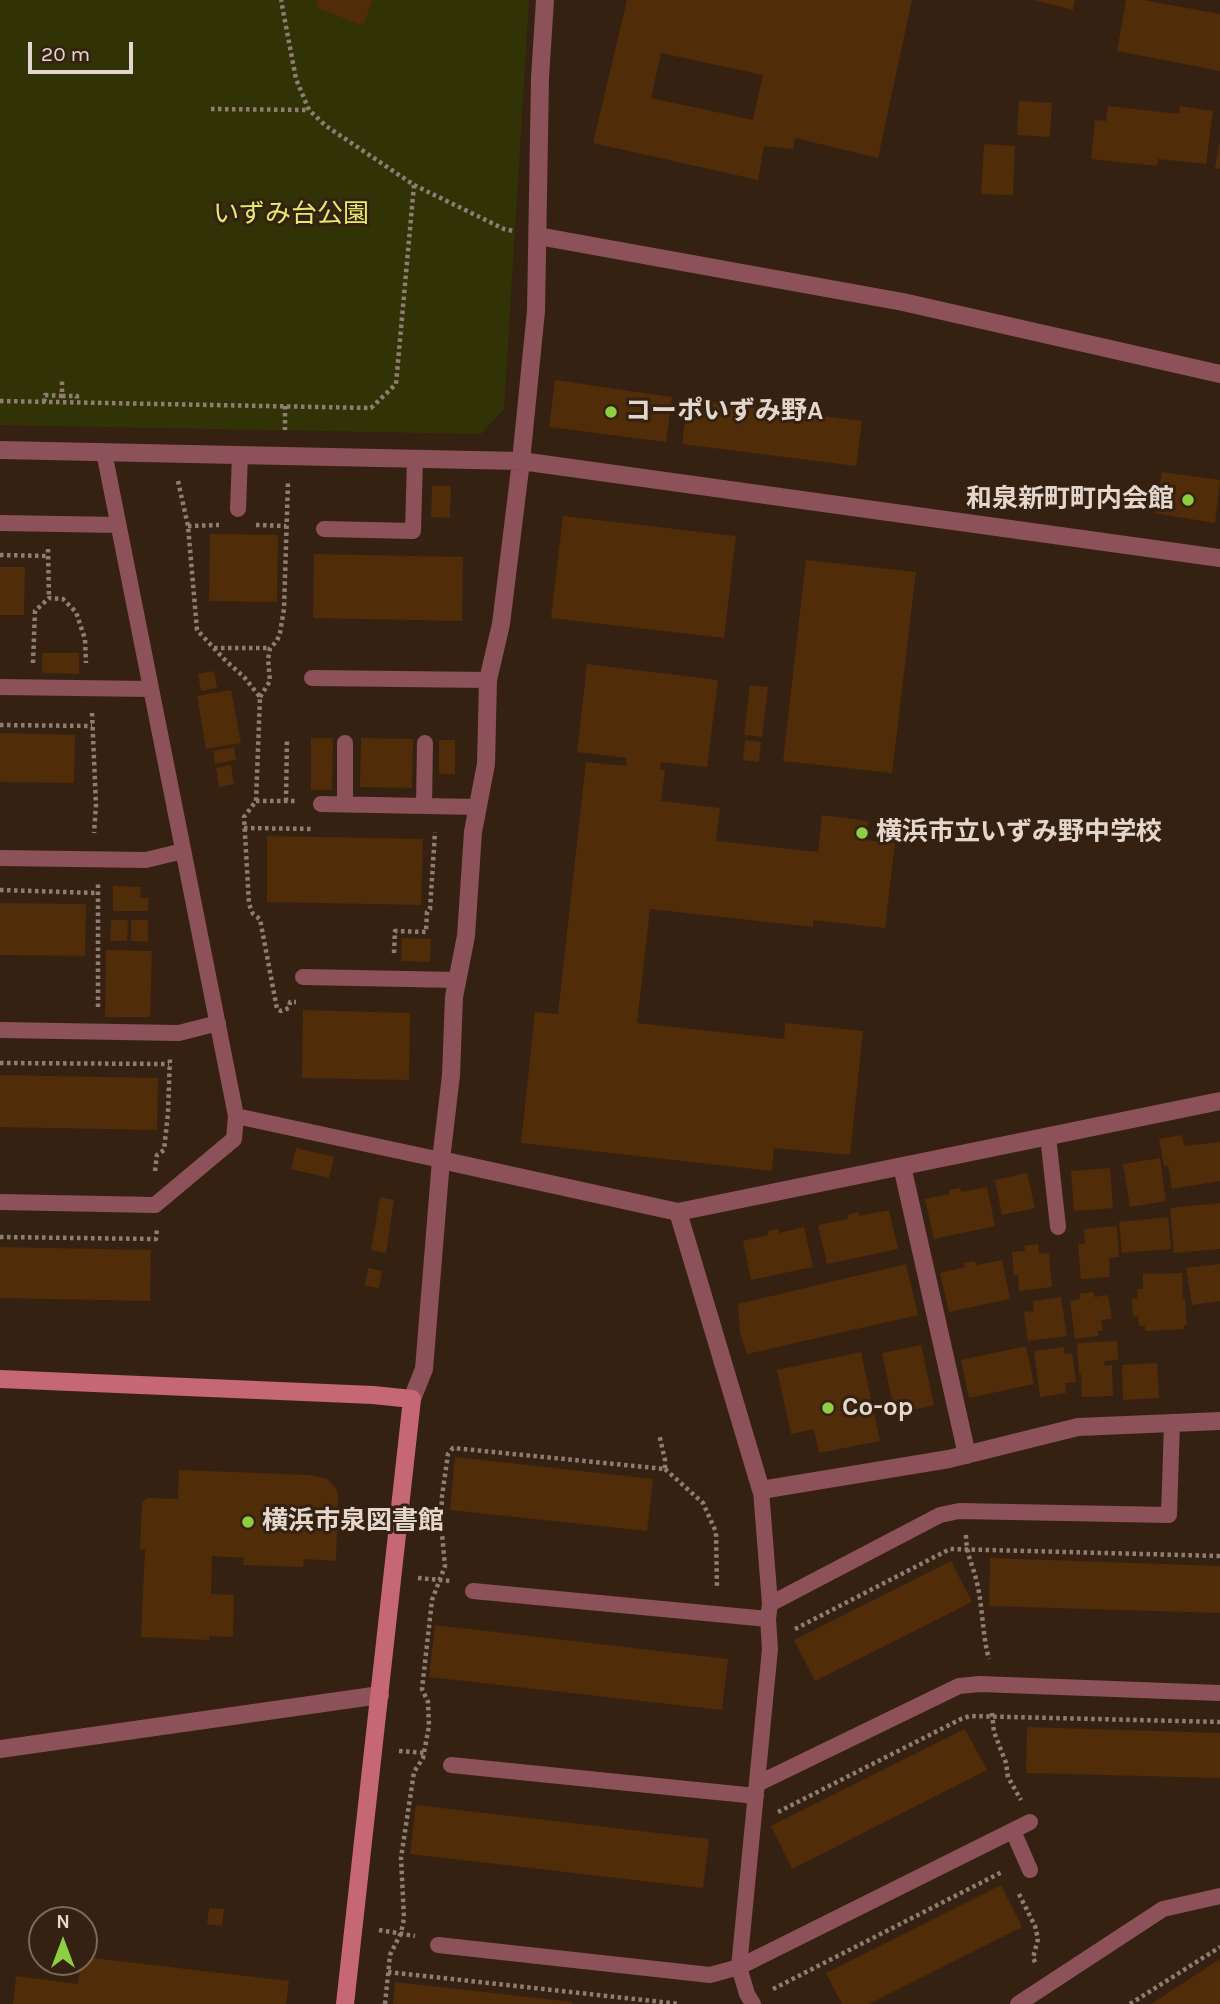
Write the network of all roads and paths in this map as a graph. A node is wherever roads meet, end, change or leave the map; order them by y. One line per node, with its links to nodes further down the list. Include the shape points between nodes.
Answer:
1 (281, 0): 4 (path, via 296,79)
2 (545, 0): 7 (street)
3 (211, 109): 4 (path)
4 (309, 110): 5 (path)
5 (414, 186): 6 (path); 13 (path, via 396,384 372,408)
6 (504, 229)
7 (538, 236): 8 (street, via 903,302); 20 (street, via 536,311)
8 (1220, 374)
9 (62, 381): 10 (path)
10 (62, 396): 12 (path, via 45,395); 13 (path, via 77,396)
11 (0, 401): 12 (path)
12 (44, 402): 13 (path)
13 (77, 402)
14 (0, 450): 15 (street)
15 (104, 452): 16 (street); 24 (lane)
16 (177, 454): 17 (street); 30 (path, via 197,630)
17 (240, 455): 18 (street); 21 (lane)
18 (289, 457): 19 (street); 31 (path, via 284,609 277,642)
19 (415, 459): 20 (street); 25 (lane, via 413,531)
20 (521, 461): 28 (street); 33 (street, via 501,624)
21 (238, 509)
22 (0, 523): 23 (lane)
23 (49, 524): 24 (lane); 27 (path)
24 (118, 525): 37 (lane)
25 (324, 529)
26 (0, 555): 27 (path)
27 (48, 556): 29 (path)
28 (1220, 558)
29 (50, 598): 35 (path, via 35,611); 36 (path, via 63,599 76,612)
30 (213, 648): 31 (path); 38 (path)
31 (270, 648): 38 (path, via 270,681)
32 (312, 678): 33 (lane)
33 (488, 680): 49 (street, via 486,764)
34 (0, 687): 35 (lane)
35 (33, 688): 36 (lane)
36 (92, 688): 37 (lane); 40 (path)
37 (151, 689): 50 (lane)
38 (260, 697): 44 (path)
39 (0, 725): 40 (path)
40 (92, 726): 52 (path, via 93,846)
41 (287, 738): 45 (path)
42 (345, 743): 47 (lane)
43 (425, 743): 48 (lane)
44 (256, 801): 45 (path); 58 (path, via 244,817 249,904 260,919 276,1009)
45 (286, 801): 46 (path)
46 (321, 804): 47 (lane)
47 (345, 804): 48 (lane)
48 (430, 806): 49 (lane); 56 (path, via 426,932 395,931)
49 (478, 807): 57 (street, via 466,936)
50 (183, 851): 52 (lane, via 146,860); 59 (lane)
51 (0, 858): 52 (lane)
52 (100, 860): 54 (path)
53 (0, 890): 54 (path)
54 (97, 893): 61 (path)
55 (303, 977): 56 (lane)
56 (393, 979): 57 (lane)
57 (457, 980): 67 (street)
58 (304, 1002)
59 (218, 1023): 61 (lane, via 179,1032); 65 (lane)
60 (0, 1030): 61 (lane)
61 (98, 1032)
62 (0, 1063): 63 (path)
63 (169, 1064)
64 (1220, 1101): 66 (street)
65 (236, 1116): 67 (lane); 69 (lane, via 234,1139 155,1205)
66 (1048, 1136): 68 (street); 71 (lane)
67 (441, 1160): 70 (street); 73 (street, via 424,1368)
68 (902, 1166): 70 (street); 77 (street)
69 (0, 1202)
70 (678, 1212): 79 (street)
71 (1058, 1227)
72 (0, 1379): 73 (street)
73 (412, 1399): 83 (street)
74 (1220, 1421): 75 (street)
75 (1172, 1423): 77 (street, via 1078,1427); 80 (lane, via 1169,1515)
76 (659, 1434): 78 (path)
77 (967, 1455): 79 (street)
78 (665, 1469): 84 (path, via 453,1448 448,1454 442,1496 445,1566); 87 (path, via 703,1503 716,1532)
79 (761, 1490): 86 (lane)
80 (959, 1511): 81 (path, via 967,1532); 86 (lane, via 940,1515)
81 (966, 1549): 82 (path); 88 (path, via 950,1549 785,1634); 89 (path, via 977,1582)
82 (1220, 1556)
83 (393, 1576): 84 (path); 91 (street)
84 (440, 1580): 85 (path, via 461,1582); 96 (path, via 432,1600 422,1689 429,1726)
85 (472, 1591): 87 (lane)
86 (769, 1611): 87 (lane); 88 (lane)
87 (715, 1614)
88 (770, 1649): 98 (lane)
89 (993, 1684): 90 (lane); 92 (path); 98 (lane, via 959,1686)
90 (1220, 1693)
91 (380, 1695): 94 (street); 95 (street)
92 (991, 1716): 93 (path); 99 (path, via 1008,1777); 100 (path, via 961,1719)
93 (1220, 1722)
94 (374, 1748): 96 (path); 105 (street)
95 (0, 1749)
96 (424, 1753): 97 (path, via 446,1756); 106 (path, via 414,1772 401,1858)
97 (452, 1765): 98 (lane)
98 (756, 1790): 100 (lane)
99 (1030, 1822): 101 (lane)
100 (753, 1825): 109 (lane)
101 (1013, 1831): 102 (lane); 109 (lane)
102 (1030, 1870): 103 (path)
103 (1013, 1880): 111 (path, via 1035,1926 1038,1939 1033,1958); 112 (path, via 1006,1870)
104 (1220, 1896): 111 (lane, via 1163,1909)
105 (354, 1926): 106 (path); 113 (street)
106 (401, 1934): 107 (path, via 425,1937); 110 (path, via 390,1955)
107 (438, 1945): 109 (lane, via 710,1975)
108 (1220, 1947): 117 (path)
109 (739, 1968): 112 (lane)
110 (388, 1972): 114 (path); 115 (path)
111 (1047, 1985): 116 (lane)
112 (752, 2002)
113 (345, 2004)
114 (385, 2004)
115 (680, 2004)
116 (1018, 2004)
117 (1129, 2004)

